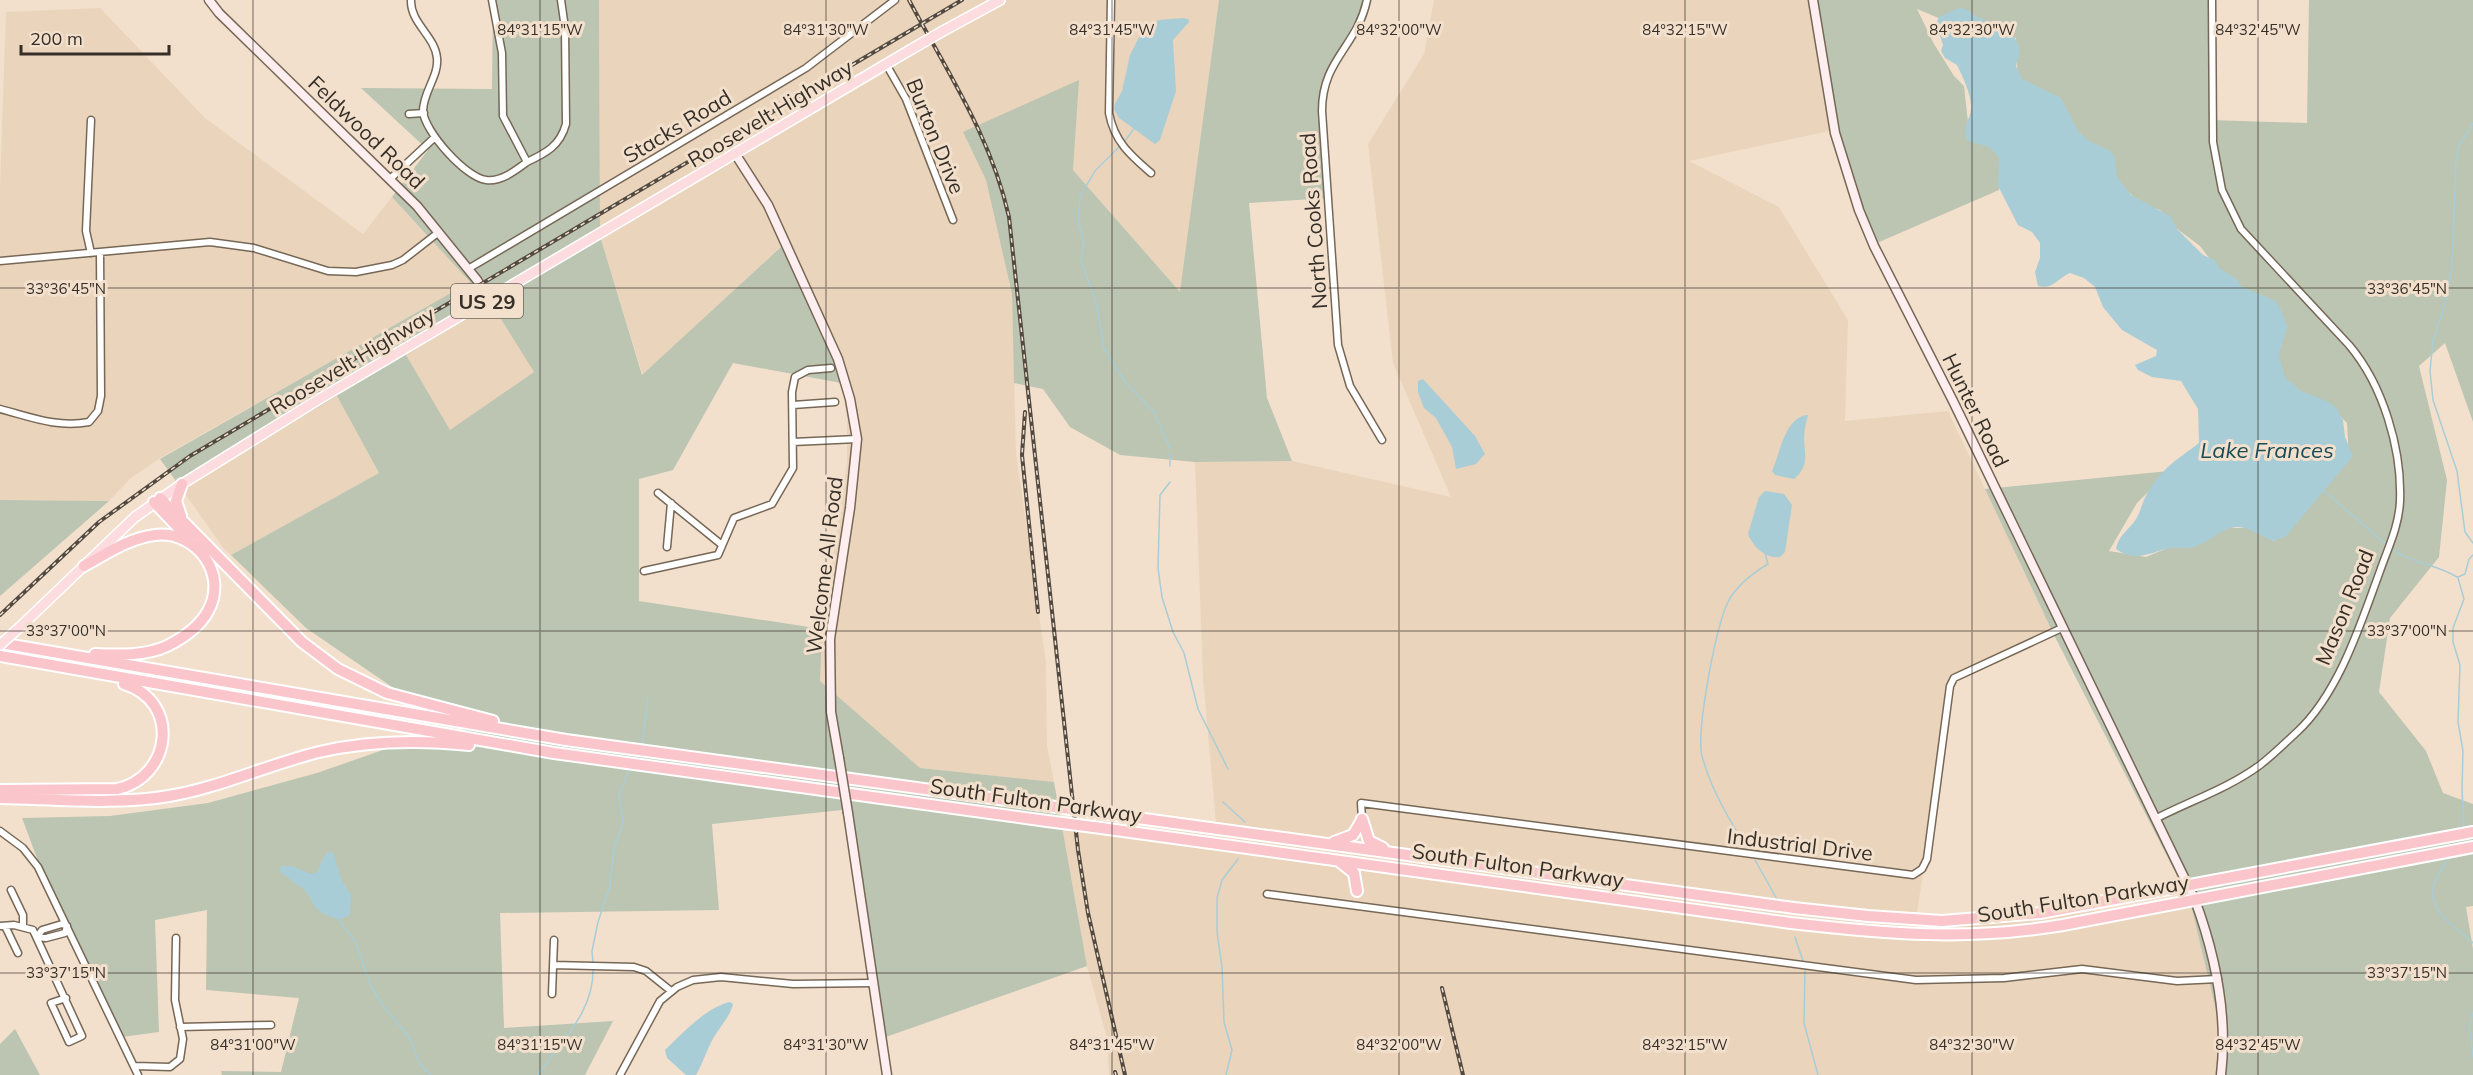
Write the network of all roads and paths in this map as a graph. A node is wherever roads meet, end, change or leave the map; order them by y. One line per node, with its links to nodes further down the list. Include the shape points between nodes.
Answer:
1 (208, 0): 19 (street, Feldwood Road)
2 (411, 0): 12 (street, via 414,15 434,47 437,60)
3 (492, 0): 17 (street, via 502,53 503,116)
4 (561, 0): 17 (street, via 566,124 562,138 553,148)
5 (896, 0): 25 (street, Stacks Road, via 806,68)
6 (1000, 0): 11 (main road, Roosevelt Highway / US 29, bridge)
7 (1111, 0): 18 (street, via 1112,128 1129,154)
8 (1366, 0): 32 (street, North Cooks Road, via 1355,33 1326,77 1322,111 1338,345 1350,386)
9 (1813, 0): 44 (street, Hunter Road, via 1835,133 1858,210)
10 (2212, 0): 54 (street, Mason Road, via 2213,142 2222,190 2241,229 2360,360 2389,424 2400,501 2396,528 2358,630 2326,696 2307,721 2251,770)
11 (886, 64): 16 (main road, Roosevelt Highway / US 29); 20 (street, Burton Drive, via 906,99)
12 (424, 113): 13 (street); 15 (street)
13 (409, 114)
14 (91, 120): 22 (street, via 86,231)
15 (435, 137): 17 (street, via 467,171 482,179 504,177); 19 (street)
16 (736, 155): 26 (main road, Roosevelt Highway / US 29); 31 (street, Welcome All Road, via 768,205 838,359)
17 (527, 162)
18 (1151, 173)
19 (390, 179): 21 (street, Feldwood Road)
20 (953, 220)
21 (439, 232): 23 (street, via 403,260 370,270 328,271 254,248 210,242); 25 (street, Feldwood Road)
22 (91, 253): 23 (street); 24 (street)
23 (100, 253): 30 (street, via 98,411 89,422 47,423)
24 (0, 261)
25 (468, 269): 26 (street, Feldwood Road)
26 (489, 301): 34 (main road, Roosevelt Highway / US 29)
27 (831, 368): 29 (street, via 808,370 795,377)
28 (835, 402): 29 (street)
29 (793, 405): 33 (street)
30 (0, 410)
31 (856, 439): 33 (street); 78 (street, Welcome All Road, bridge, via 852,497 830,639 831,712)
32 (1382, 440)
33 (793, 442): 40 (street, via 793,468 772,504 734,518)
34 (182, 484): 36 (main road, Roosevelt Highway / US 29); 38 (highway, via 176,501)
35 (658, 493): 37 (street)
36 (157, 500): 38 (highway); 39 (highway); 42 (main road, Roosevelt Highway / US 29)
37 (671, 503): 40 (street); 41 (street)
38 (184, 522): 49 (highway, via 302,642 352,678 387,693)
39 (194, 544): 42 (highway, via 178,537 153,535); 46 (highway, via 209,564 213,597 199,623 167,646 115,654)
40 (722, 545): 43 (street, via 718,555)
41 (667, 547)
42 (84, 566): 45 (main road, Roosevelt Highway / US 29, bridge)
43 (644, 571)
44 (2062, 628): 53 (street, Industrial Drive, via 1954,678 1927,860 1913,875 1361,803); 54 (street, Hunter Road)
45 (0, 644): 46 (highway)
46 (14, 645): 49 (highway)
47 (0, 656): 48 (highway)
48 (81, 671): 50 (highway); 51 (highway, via 133,687 154,705 162,740 151,771 132,785 117,789)
49 (566, 740): 57 (highway, South Fulton Parkway, bridge)
50 (554, 753): 52 (highway, via 427,743 360,745 171,796); 60 (highway, South Fulton Parkway, bridge)
51 (0, 790)
52 (0, 798)
53 (1362, 819): 57 (highway, via 1357,832 1349,838); 59 (highway, via 1365,835 1372,843)
54 (2156, 819): 62 (street)
55 (0, 831): 68 (street, via 34,861)
56 (2473, 832): 62 (highway, South Fulton Parkway)
57 (1317, 843): 59 (highway, South Fulton Parkway)
58 (2473, 847): 66 (highway, South Fulton Parkway)
59 (1407, 855): 62 (highway, South Fulton Parkway, via 1912,920 1990,919 2040,913)
60 (1336, 860): 61 (highway, South Fulton Parkway); 64 (highway, via 1354,873)
61 (1381, 866): 64 (highway, via 1365,872); 66 (highway, South Fulton Parkway, via 1791,923 1924,936 2030,930)
62 (2188, 886): 66 (street)
63 (11, 890): 69 (street, via 23,915)
64 (1357, 891): 67 (street)
65 (1267, 894): 67 (street)
66 (2195, 900): 77 (street)
67 (1354, 907): 77 (street, via 1916,980 2004,978 2082,969 2177,981)
68 (67, 926): 72 (street, via 42,930); 84 (street)
69 (23, 927): 70 (street); 72 (street, via 33,930)
70 (4, 928): 71 (street); 75 (street)
71 (0, 936)
72 (37, 938): 81 (street)
73 (176, 938): 83 (street, via 175,1000)
74 (554, 940): 76 (street)
75 (18, 953)
76 (553, 965): 79 (street, via 634,967 646,970); 80 (street)
77 (2218, 979): 88 (street, via 2224,1029)
78 (873, 983): 79 (street, via 793,984 714,977 693,980); 87 (street, Welcome All Road)
79 (671, 991): 86 (street, via 651,1014)
80 (552, 994)
81 (66, 998): 81 (street, via 82,1036 69,1042 51,1004)
82 (271, 1025): 83 (street)
83 (180, 1027): 84 (street, via 180,1059 170,1067)
84 (135, 1066): 85 (street)
85 (138, 1075)
86 (620, 1075)
87 (887, 1075)
88 (2222, 1075)

